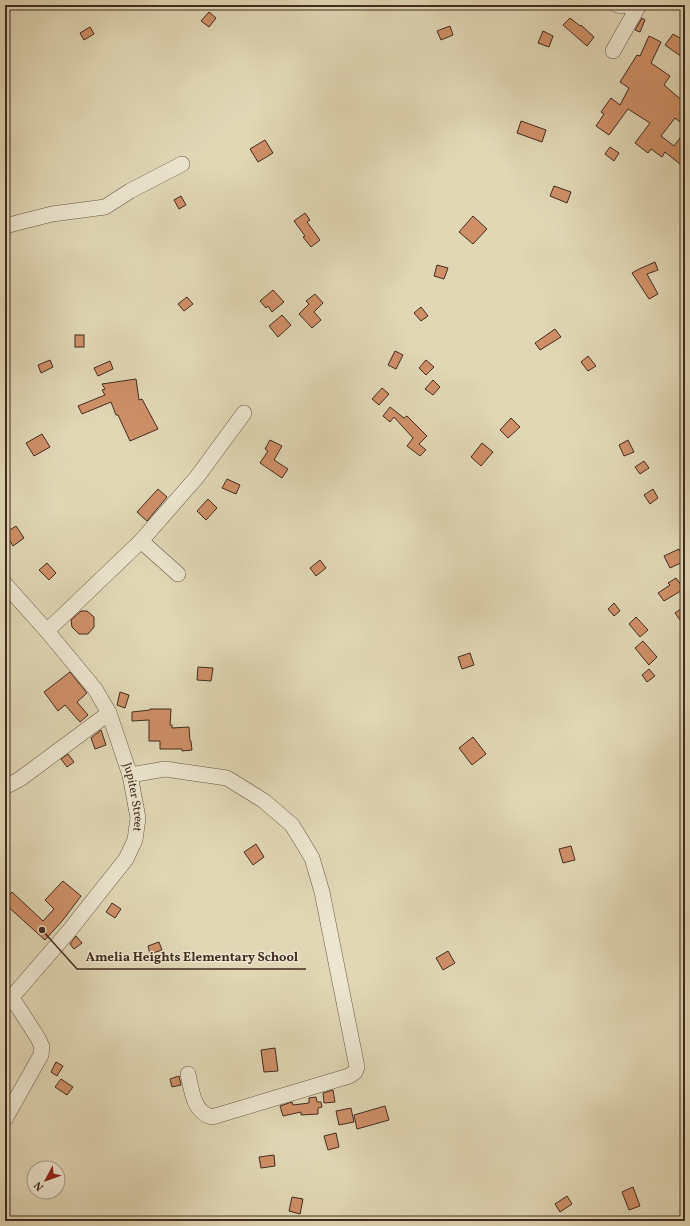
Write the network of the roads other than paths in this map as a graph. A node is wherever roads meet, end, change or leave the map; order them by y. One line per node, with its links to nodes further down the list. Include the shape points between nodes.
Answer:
1 (617, 5): 2 (street)
2 (627, 5)
3 (639, 5): 4 (street)
4 (613, 52)
5 (182, 164): 6 (street, via 104,206 52,214)
6 (5, 226)
7 (244, 413): 8 (street, via 197,478)
8 (141, 541): 9 (street); 11 (street)
9 (178, 574)
10 (5, 584): 11 (street, Jupiter Street)
11 (47, 631): 12 (street, Jupiter Street, via 96,689)
12 (109, 713): 13 (street, Jupiter Street); 14 (street, via 20,779)
13 (130, 774): 15 (street, Jupiter Street, via 138,818 135,840 126,859); 16 (street, via 166,769 227,778 264,801 292,825 312,858 322,892 357,1067 349,1076 212,1117 200,1111 196,1104)
14 (5, 787)
15 (8, 1002): 17 (street, via 38,1038 42,1047 41,1055)
16 (188, 1074)
17 (5, 1120)

